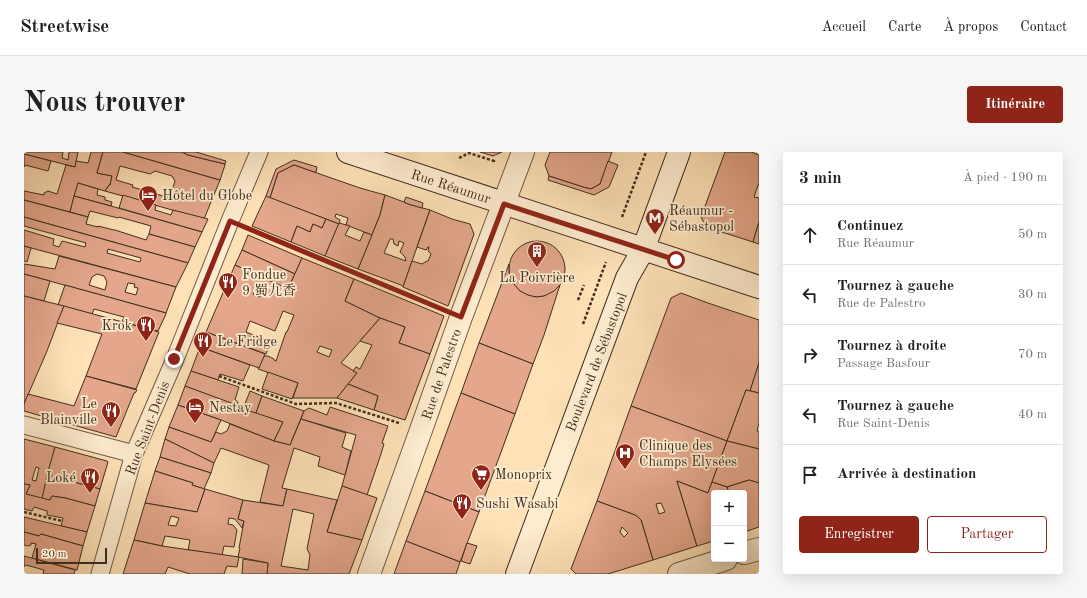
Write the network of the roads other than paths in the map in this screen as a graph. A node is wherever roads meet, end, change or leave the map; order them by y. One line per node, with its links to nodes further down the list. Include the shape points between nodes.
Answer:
1 (260, 152): 9 (street, Rue Saint-Denis)
2 (348, 152): 5 (main road, Rue Réaumur)
3 (523, 152): 5 (main road, Rue de Palestro)
4 (679, 152): 6 (main road, Boulevard de Sébastopol)
5 (504, 204): 6 (main road, Rue Réaumur); 14 (main road, Rue de Palestro)
6 (643, 250): 7 (main road, Rue Réaumur); 15 (main road, Boulevard de Sébastopol, via 627,278)
7 (759, 287)
8 (24, 425): 9 (street)
9 (134, 454): 13 (street, Rue Saint-Denis)
10 (759, 549): 11 (main road)
11 (747, 552)
12 (717, 562): 16 (main road)
13 (100, 574)
14 (369, 574)
15 (517, 574)
16 (679, 574)

